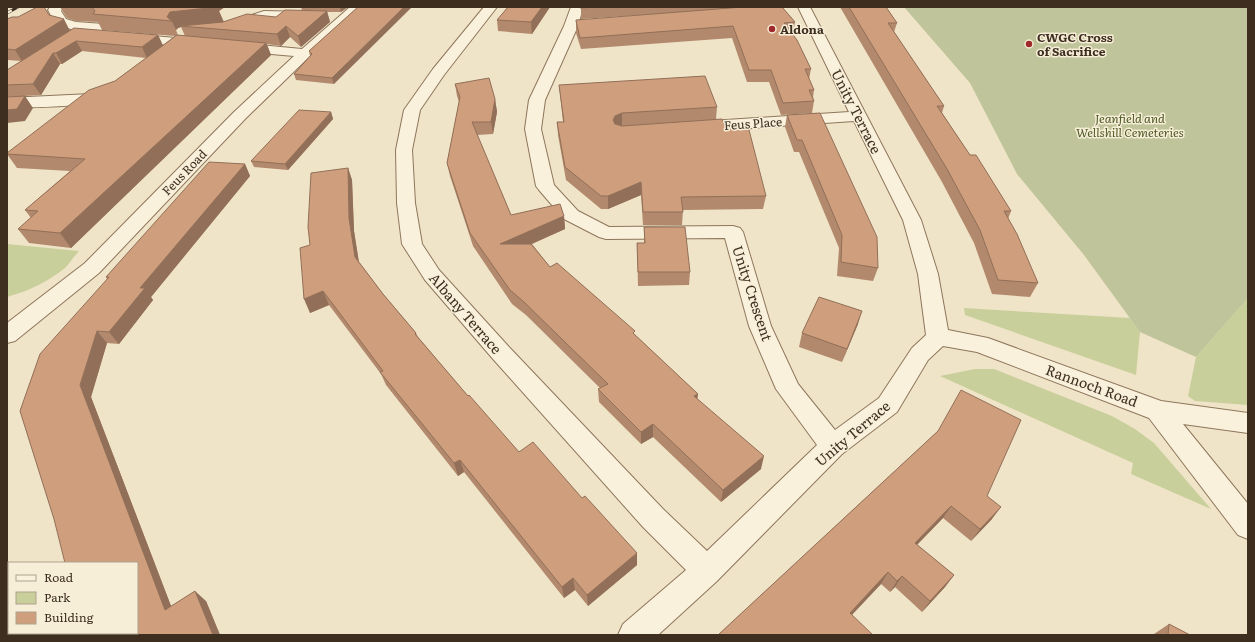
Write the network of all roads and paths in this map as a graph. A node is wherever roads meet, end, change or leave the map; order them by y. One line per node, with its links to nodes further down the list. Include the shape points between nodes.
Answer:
1 (58, 7): 8 (street, via 54,10 61,22 75,26 169,33)
2 (358, 7): 6 (street, Feus Road)
3 (491, 7): 25 (street, Albany Terrace, via 438,72 412,110 404,150 406,204 412,244 432,275 501,354 653,518)
4 (577, 7): 23 (street, Unity Crescent, via 578,26 537,100 533,129 545,186 571,215 606,233 733,232 760,326 788,389)
5 (799, 8): 17 (street, Unity Terrace)
6 (333, 17): 7 (street, via 264,15); 13 (street, Feus Road)
7 (220, 29)
8 (191, 31)
9 (71, 37): 10 (street, via 78,33)
10 (179, 42): 11 (street); 14 (street)
11 (211, 45)
12 (226, 46): 13 (street)
13 (305, 53): 19 (street, Feus Road, via 240,115 92,268)
14 (161, 56)
15 (117, 90): 16 (street, via 93,99)
16 (7, 103)
17 (859, 116): 18 (street, Feus Place); 20 (street, Unity Terrace, via 912,220 928,274)
18 (678, 128)
19 (7, 334)
20 (938, 337): 21 (street, Rannoch Road, via 980,344); 23 (street, Unity Terrace, via 920,354 888,405)
21 (1158, 411): 22 (street, Rannoch Road); 24 (street)
22 (1248, 423)
23 (833, 446): 25 (street, Unity Terrace)
24 (1248, 526)
25 (707, 571): 26 (street, Unity Terrace)
26 (634, 635)

